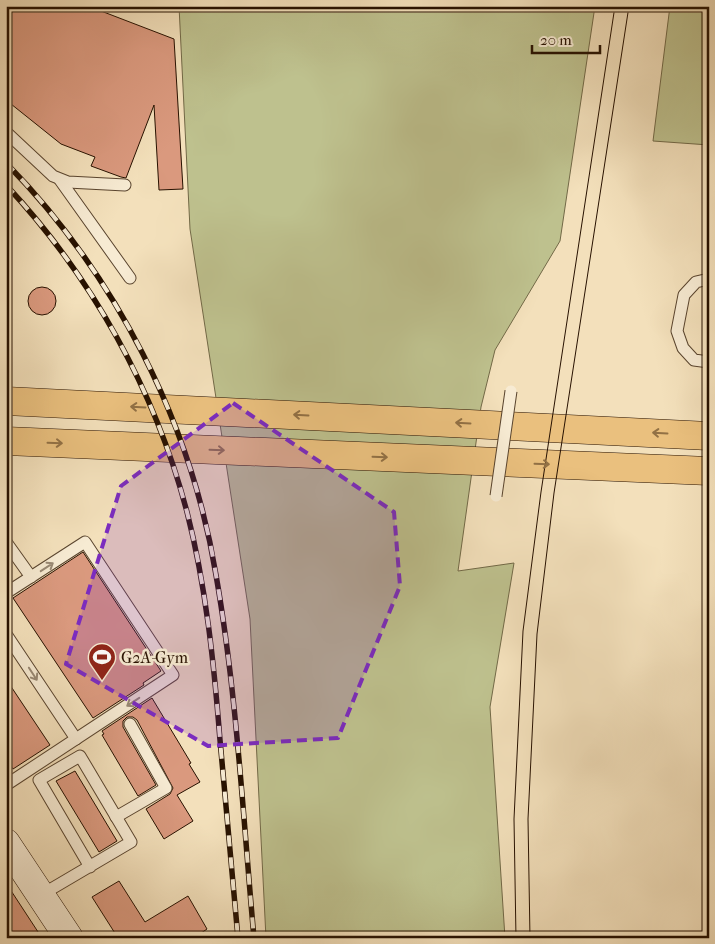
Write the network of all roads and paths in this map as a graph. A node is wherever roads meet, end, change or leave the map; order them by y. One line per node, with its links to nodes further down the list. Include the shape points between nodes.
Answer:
1 (6, 132): 2 (lane)
2 (60, 180): 3 (lane); 4 (lane)
3 (125, 185)
4 (130, 278)
5 (709, 279): 6 (lane, via 696,282 684,295 677,331 683,348 694,360)
6 (709, 362)
7 (511, 390): 12 (lane, bridge)
8 (6, 401): 9 (main road, one-way to 8)
9 (709, 436)
10 (6, 441): 11 (main road, one-way to 11)
11 (709, 471)
12 (496, 496)
13 (6, 542): 14 (lane)
14 (31, 577): 15 (lane); 18 (lane, one-way to 18, via 85,542 173,675)
15 (6, 594)
16 (6, 634): 18 (lane, one-way to 18)
17 (130, 724): 20 (lane, via 166,788)
18 (76, 739): 19 (lane)
19 (8, 781)
20 (116, 817): 22 (lane, via 131,842); 22 (lane, via 80,756 39,780)
21 (6, 843): 23 (main road)
22 (90, 867): 23 (lane)
23 (41, 895): 24 (main road)
24 (69, 938)

